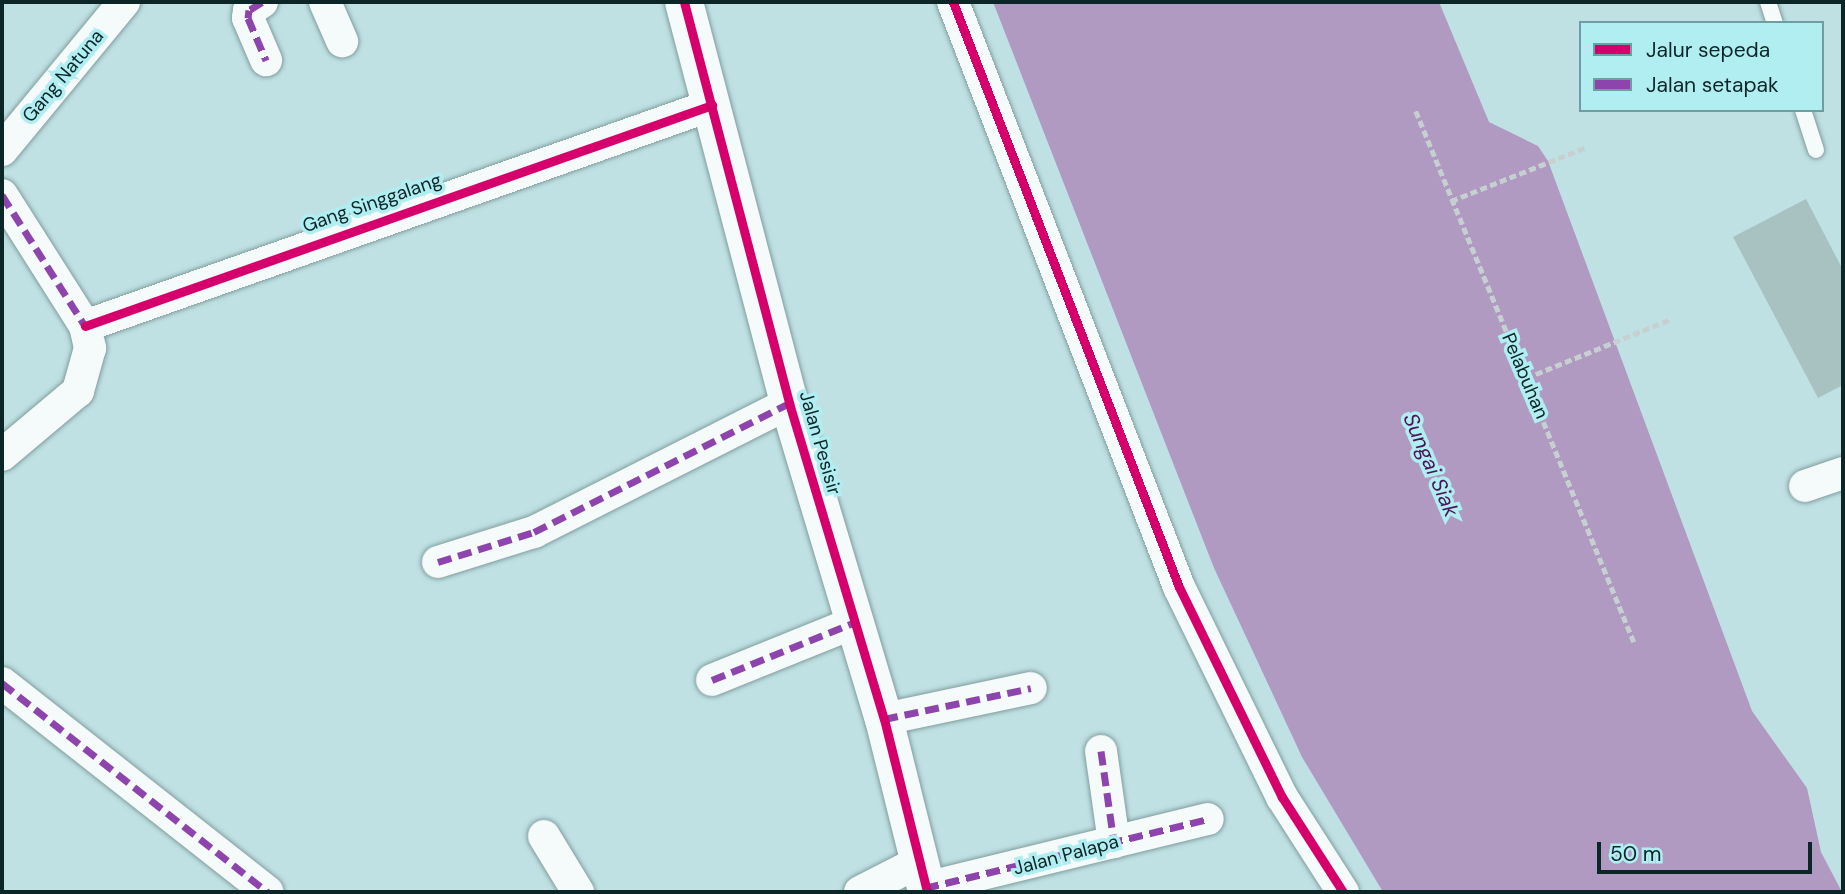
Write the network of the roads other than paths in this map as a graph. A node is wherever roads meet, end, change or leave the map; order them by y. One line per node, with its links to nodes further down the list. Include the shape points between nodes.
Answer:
1 (124, 2): 13 (street, Gang Natuna)
2 (262, 2): 9 (street, via 252,6 248,18)
3 (325, 2): 8 (street)
4 (684, 2): 10 (street, Jalan Pesisir)
5 (953, 2): 34 (street, via 1179,587 1282,797)
6 (1768, 2): 7 (lane)
7 (1774, 21)
8 (342, 41)
9 (266, 60)
10 (712, 105): 15 (street, Gang Singgalang); 16 (street, Jalan Pesisir)
11 (1804, 112): 12 (lane)
12 (1816, 149)
13 (2, 150)
14 (2, 195): 15 (street)
15 (85, 326): 17 (street, via 88,369 78,391)
16 (789, 403): 20 (street, via 534,533); 21 (street, Jalan Pesisir)
17 (2, 454)
18 (1843, 473): 19 (street)
19 (1805, 486)
20 (438, 562)
21 (853, 623): 22 (street); 25 (street, Jalan Pesisir)
22 (712, 680)
23 (2, 682): 31 (street)
24 (1031, 688): 25 (street)
25 (884, 719): 30 (street, Jalan Pesisir)
26 (1101, 751): 29 (street)
27 (1208, 819): 29 (street, Jalan Palapa)
28 (544, 836): 32 (street)
29 (1114, 842): 30 (street, Jalan Palapa)
30 (922, 881): 33 (street, Jalan Palapa)
31 (268, 892)
32 (578, 892)
33 (860, 892)
34 (1343, 892)

